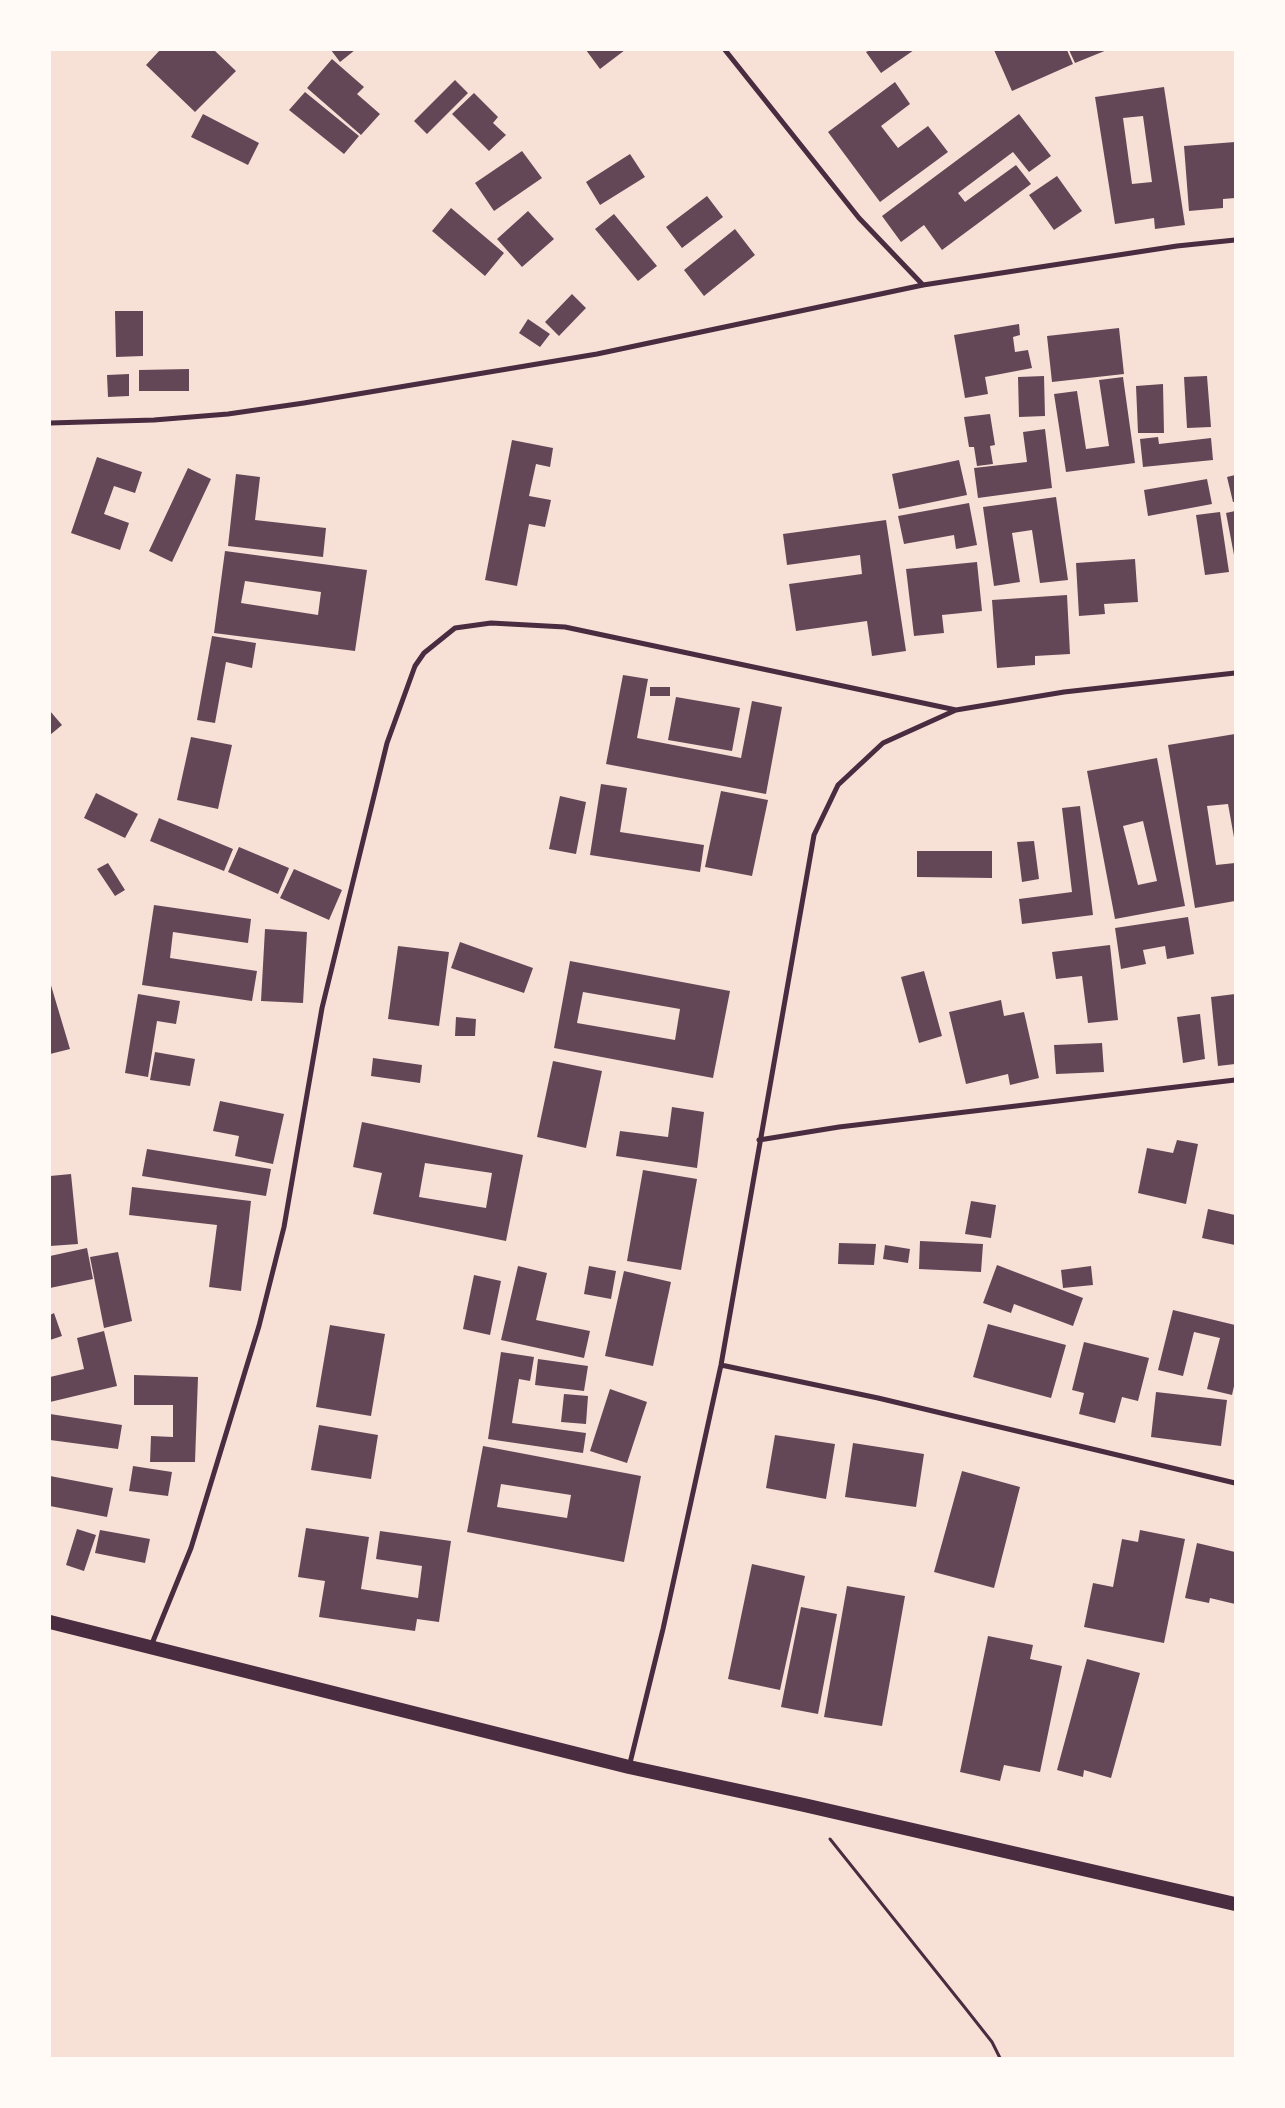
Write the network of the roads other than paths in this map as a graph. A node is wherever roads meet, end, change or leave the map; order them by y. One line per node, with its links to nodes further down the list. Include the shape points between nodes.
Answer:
1 (725, 50): 3 (street, via 859,218)
2 (1235, 240): 3 (street)
3 (923, 285): 4 (street, via 597,354 431,383 228,414)
4 (50, 423)
5 (1235, 673): 6 (street, via 1064,692)
6 (956, 710): 8 (street, via 884,743 838,785 814,836); 12 (street, via 565,627 491,623 454,628 424,653 387,743 322,1008 284,1227 259,1326 191,1548)
7 (1235, 1080): 8 (street, via 839,1127)
8 (759, 1140): 9 (street)
9 (721, 1364): 10 (street); 13 (street)
10 (1235, 1483)
11 (50, 1622): 12 (highway)
12 (150, 1647): 13 (highway)
13 (629, 1767): 14 (highway)
14 (1235, 1904)

